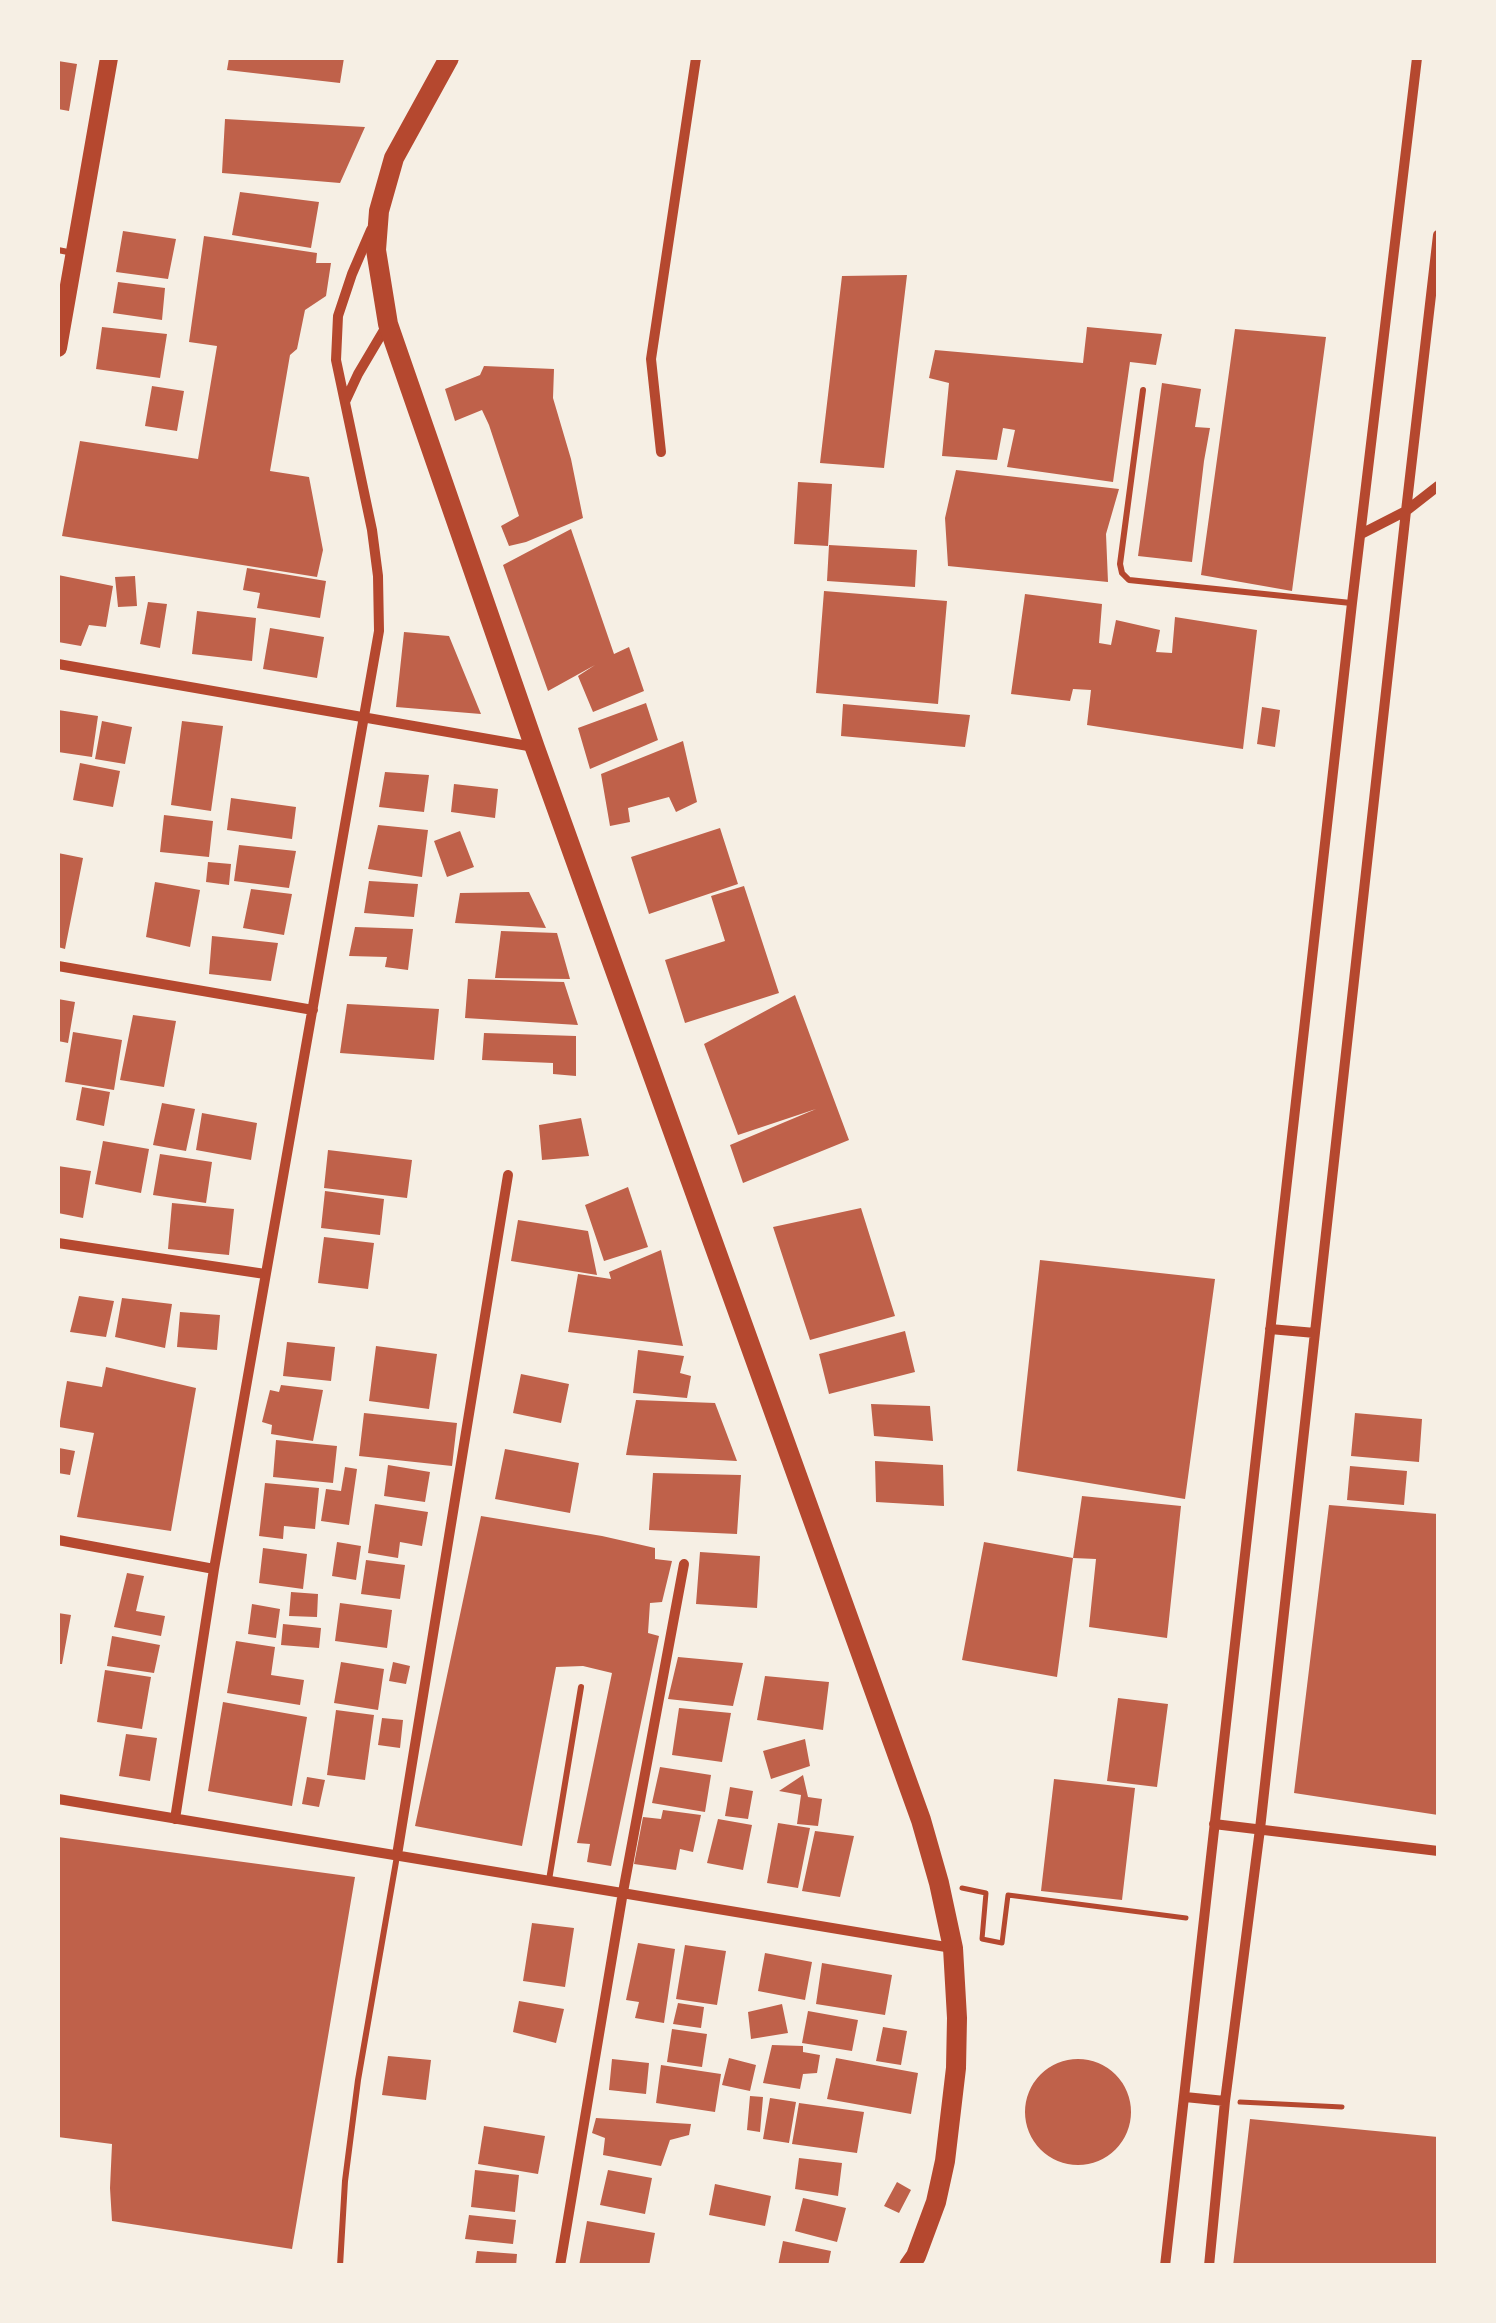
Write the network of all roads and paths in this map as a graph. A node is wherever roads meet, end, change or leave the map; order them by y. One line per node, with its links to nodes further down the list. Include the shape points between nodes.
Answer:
1 (109, 58): 7 (street)
2 (450, 58): 5 (main road, via 394,158)
3 (696, 58): 12 (street, via 652,359)
4 (1417, 58): 15 (street)
5 (379, 210): 8 (main road, via 376,250); 11 (street, via 338,316 336,360)
6 (1438, 235): 14 (street)
7 (66, 252): 9 (street)
8 (388, 324): 11 (street); 19 (main road)
9 (58, 348)
10 (1144, 390): 16 (lane, via 1122,574 1129,580)
11 (345, 403): 18 (street, via 378,576 379,631)
12 (661, 452)
13 (1438, 486): 14 (street)
14 (1406, 512): 15 (street); 26 (street)
15 (1360, 534): 16 (street)
16 (1352, 603): 25 (street)
17 (58, 664): 18 (street)
18 (366, 716): 19 (street); 21 (street)
19 (535, 748): 38 (main road)
20 (58, 966): 21 (street)
21 (312, 1010): 24 (street)
22 (508, 1175): 36 (street)
23 (58, 1243): 24 (street)
24 (265, 1274): 29 (street)
25 (1270, 1328): 26 (street); 33 (street)
26 (1315, 1333): 34 (street)
27 (58, 1540): 29 (street)
28 (684, 1564): 39 (street)
29 (214, 1568): 32 (street)
30 (581, 1687): 37 (lane)
31 (58, 1799): 32 (street)
32 (175, 1819): 36 (street)
33 (1214, 1824): 34 (street); 40 (street)
34 (1260, 1829): 35 (street); 43 (street)
35 (1438, 1852)
36 (397, 1855): 37 (street); 45 (lane, via 358,2080)
37 (549, 1880): 39 (street)
38 (939, 1883): 40 (path, via 986,1892 982,1939 1002,1943 1008,1895); 41 (main road)
39 (623, 1892): 41 (street); 46 (street)
40 (1204, 1920): 42 (street)
41 (953, 1948): 47 (main road, via 956,2068 945,2161)
42 (1185, 2097): 43 (street); 48 (street)
43 (1225, 2102): 44 (path); 49 (street)
44 (1342, 2106)
45 (340, 2266)
46 (560, 2266)
47 (910, 2266)
48 (1165, 2266)
49 (1210, 2266)

